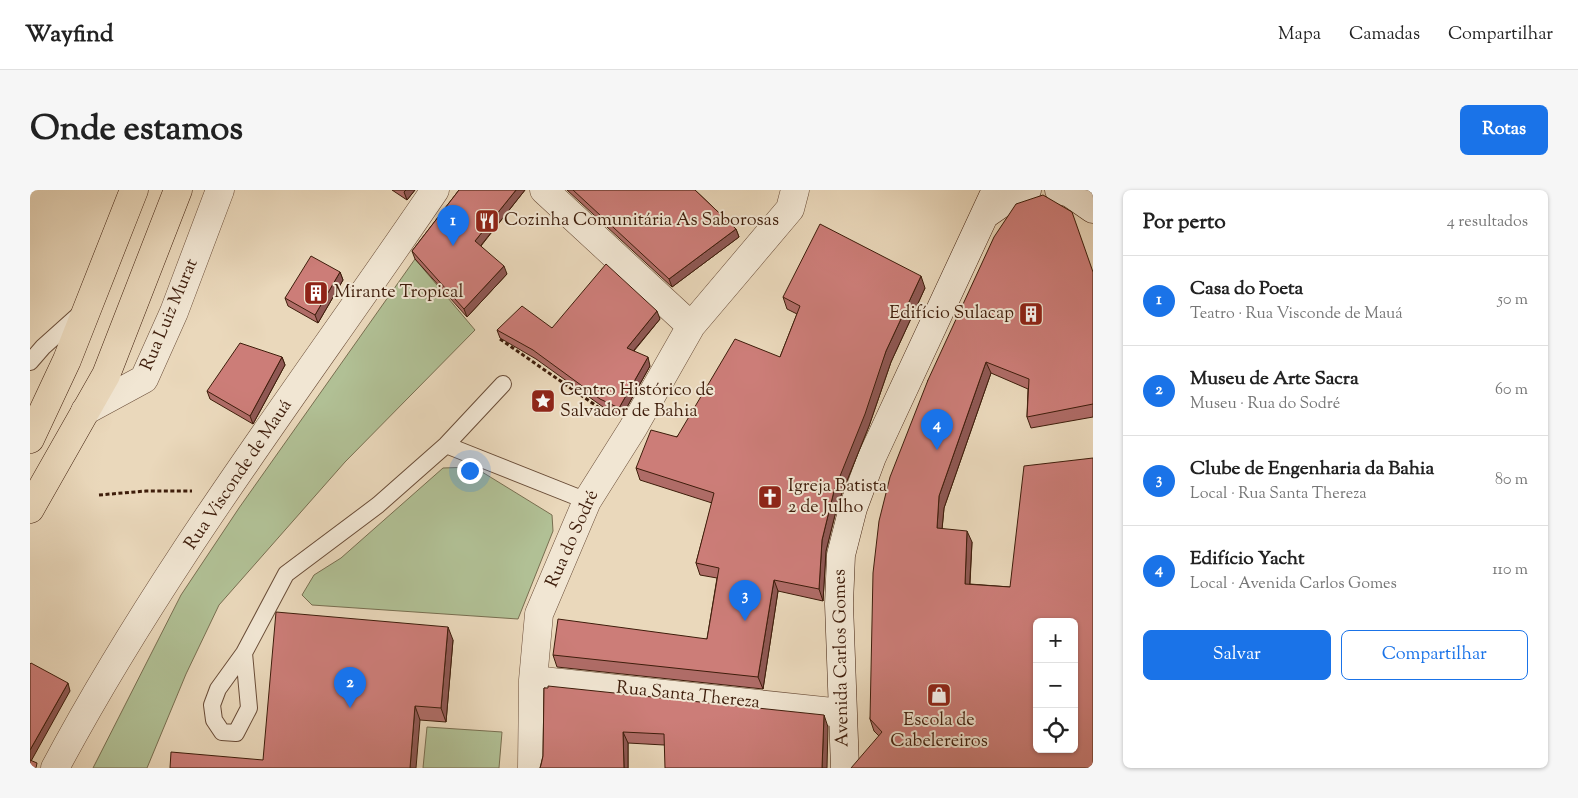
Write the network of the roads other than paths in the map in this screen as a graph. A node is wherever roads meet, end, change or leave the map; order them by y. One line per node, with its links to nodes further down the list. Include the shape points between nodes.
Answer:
1 (134, 190): 11 (main road)
2 (178, 190): 15 (main road, via 106,375)
3 (220, 190): 15 (street, Rua Luiz Murat, via 174,312 144,378)
4 (435, 190): 23 (street, Rua Visconde de Mauá, via 141,621)
5 (544, 190): 12 (street)
6 (795, 190): 12 (street, Rua do Sodré, via 790,209)
7 (1027, 190): 9 (street)
8 (1059, 190): 10 (street, via 1070,193)
9 (991, 202): 22 (street, Avenida Carlos Gomes, via 872,456 853,508 841,556)
10 (1093, 209)
11 (89, 306): 13 (lane); 16 (main road)
12 (691, 326): 18 (street, Rua do Sodré)
13 (30, 362)
14 (503, 384): 17 (lane)
15 (85, 411): 19 (main road)
16 (30, 439)
17 (446, 445): 18 (lane); 20 (lane, via 378,505 286,574)
18 (587, 501): 21 (street, Rua do Sodré, via 539,614)
19 (30, 508)
20 (244, 653)
21 (533, 680): 22 (street, Rua Santa Thereza); 24 (street, Rua do Sodré)
22 (842, 712): 25 (street, Avenida Carlos Gomes)
23 (55, 768)
24 (532, 768)
25 (845, 768)

